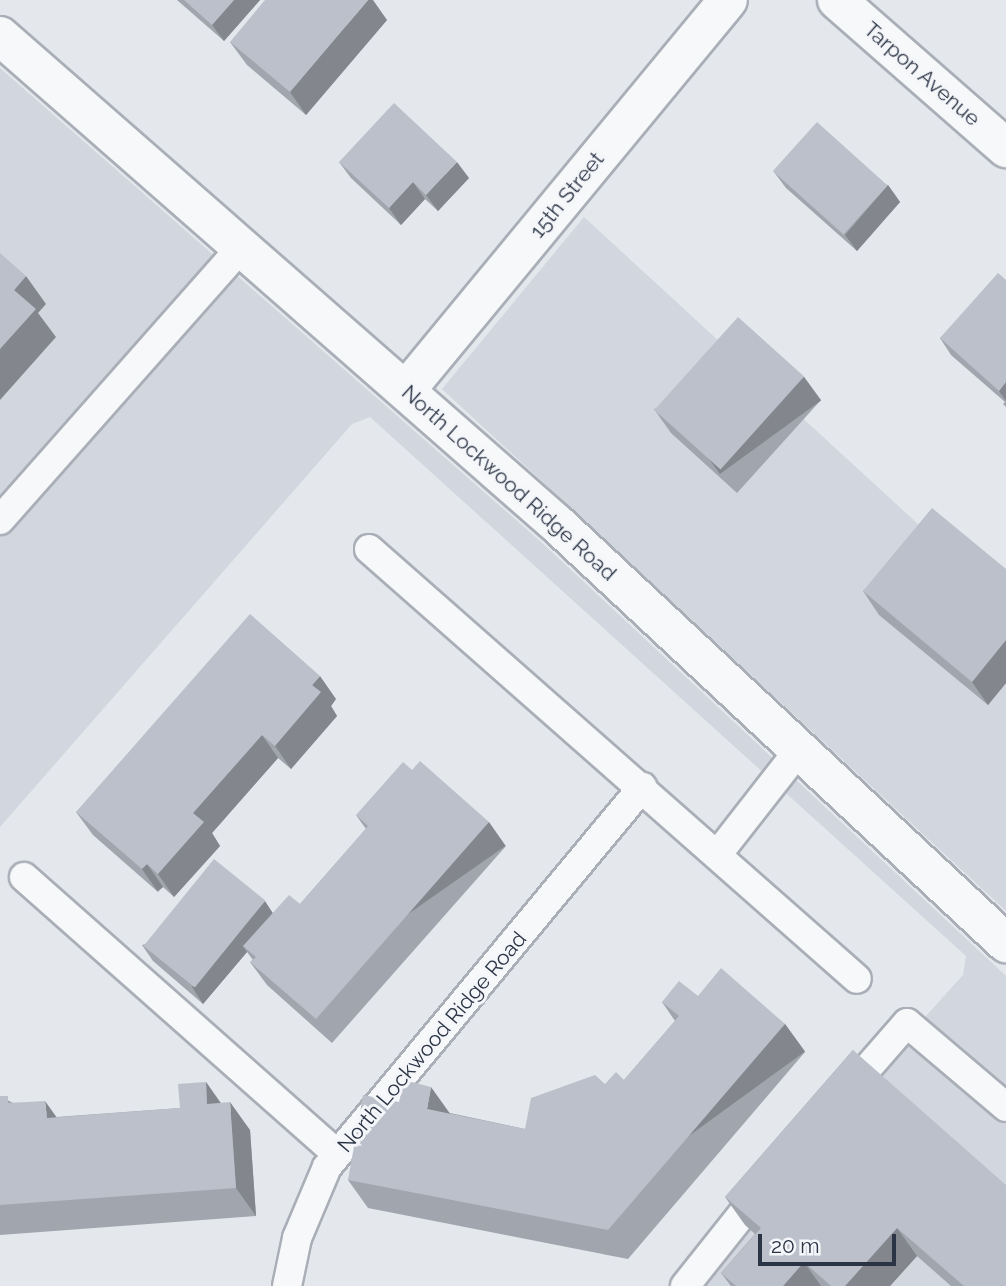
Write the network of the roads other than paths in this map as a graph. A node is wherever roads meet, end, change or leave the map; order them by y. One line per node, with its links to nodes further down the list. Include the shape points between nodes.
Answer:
1 (728, 0): 6 (street, 15th Street)
2 (837, 0): 4 (street, Tarpon Avenue)
3 (0, 36): 5 (street, North Lockwood Ridge Road)
4 (1006, 148)
5 (242, 246): 6 (street, North Lockwood Ridge Road); 7 (lane)
6 (407, 389): 9 (street, North Lockwood Ridge Road)
7 (0, 520)
8 (369, 550): 10 (lane)
9 (799, 750): 11 (lane); 13 (street, North Lockwood Ridge Road)
10 (642, 787): 11 (lane); 17 (lane, North Lockwood Ridge Road)
11 (717, 855): 14 (lane)
12 (24, 877): 17 (lane)
13 (1006, 943)
14 (857, 979)
15 (1006, 1107): 16 (lane, via 906,1023)
16 (825, 1116)
17 (337, 1154): 19 (lane, North Lockwood Ridge Road, via 309,1205)
18 (780, 1168): 20 (lane)
19 (287, 1286)
20 (685, 1286)

